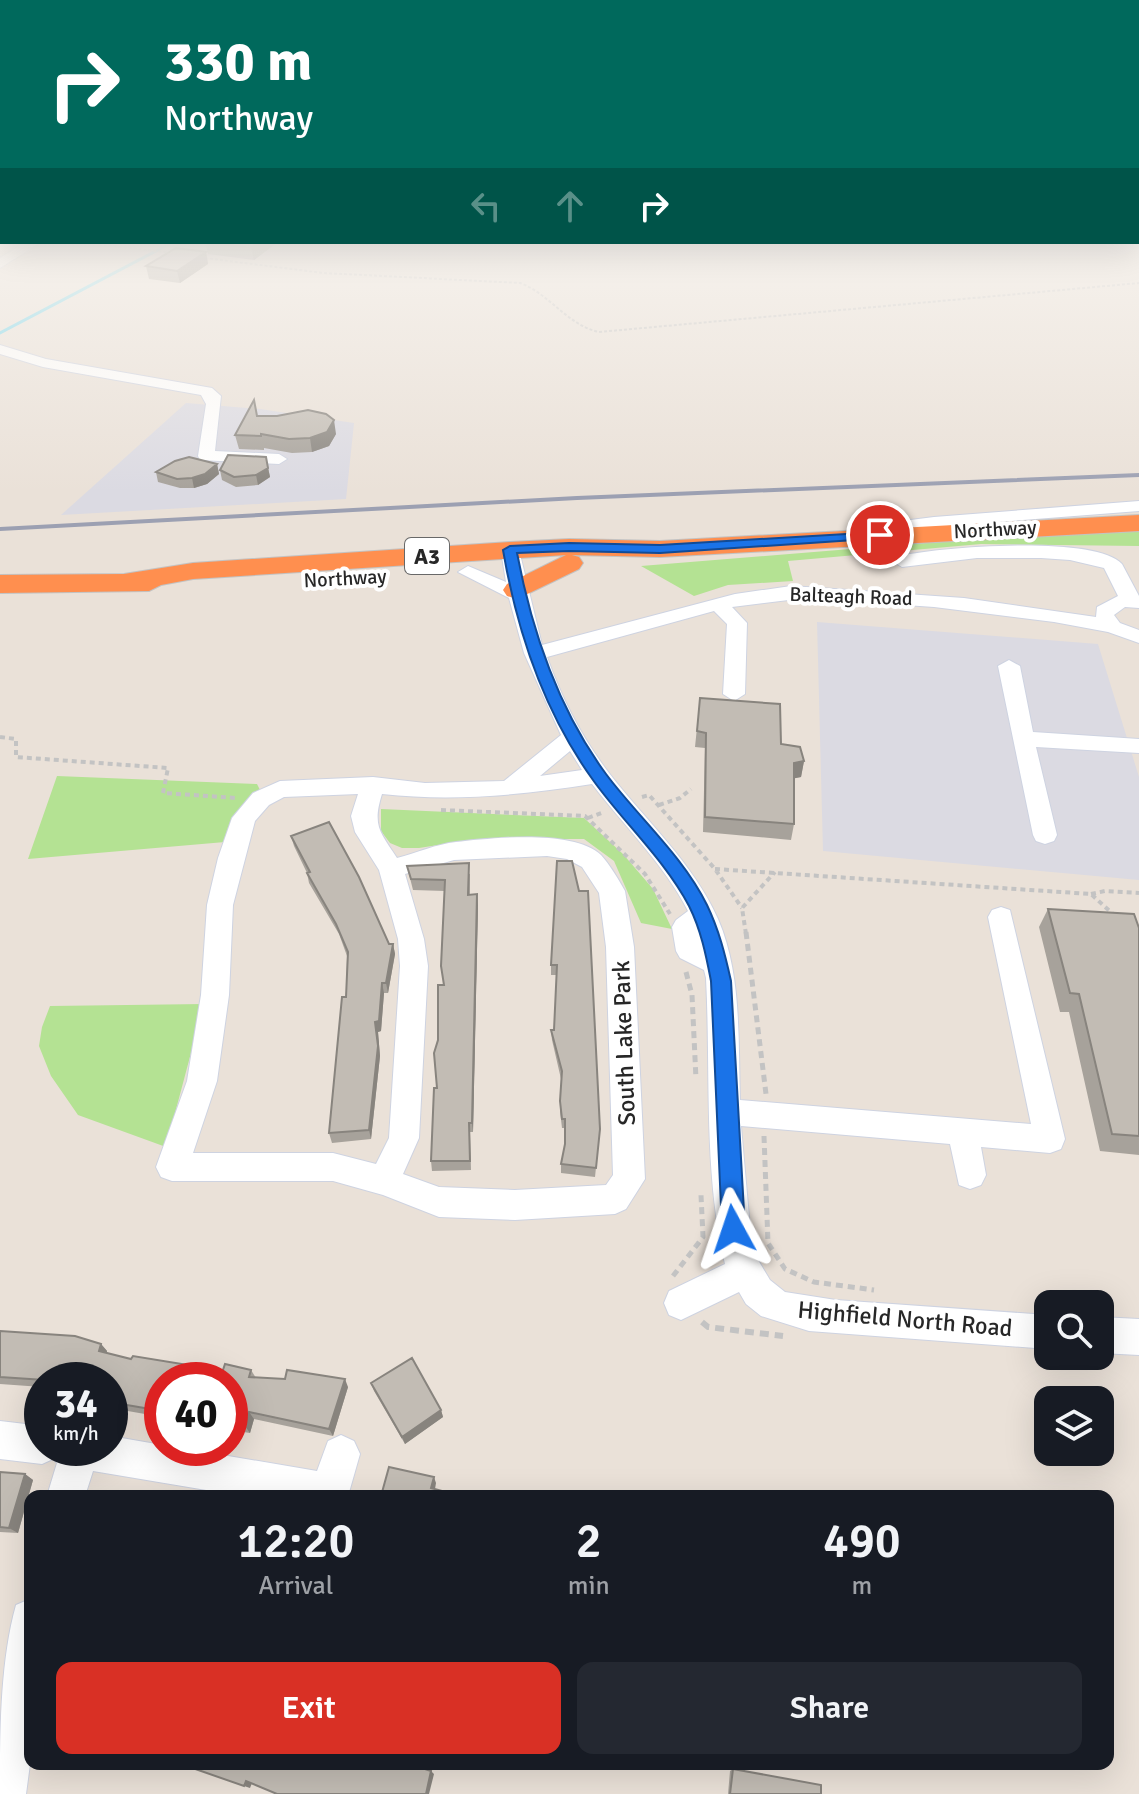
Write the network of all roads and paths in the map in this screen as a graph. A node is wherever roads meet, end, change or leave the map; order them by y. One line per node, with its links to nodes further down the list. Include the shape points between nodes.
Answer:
1 (578, 324): 2 (path, via 599,332)
2 (690, 324)
3 (0, 349): 4 (street, via 43,363 206,391 214,404 206,456)
4 (279, 459)
5 (1139, 506): 7 (street, via 934,522)
6 (1139, 523): 7 (highway, Northway / A3)
7 (807, 540): 8 (highway, Northway / A3)
8 (660, 549): 10 (highway, Northway / A3); 10 (highway, Northway / A3, via 569,547)
9 (902, 561): 13 (street, via 986,553 1090,555 1112,564)
10 (514, 572): 11 (highway, Northway / A3, via 248,583); 11 (highway, Northway / A3, via 193,571); 17 (street)
11 (125, 582): 12 (highway, Northway / A3)
12 (0, 584)
13 (1127, 603): 15 (street, Balteagh Road); 16 (street, via 1104,615)
14 (719, 605): 15 (street, Balteagh Road, via 804,592); 17 (street, Balteagh Road); 19 (street, via 737,623)
15 (1030, 611): 16 (street, Balteagh Road)
16 (1130, 638)
17 (534, 653): 20 (street)
18 (1009, 666): 21 (street)
19 (734, 694)
20 (574, 736): 23 (street); 25 (street)
21 (1023, 739): 22 (street); 28 (street)
22 (1139, 746)
23 (598, 775): 25 (street, South Lake Park); 38 (street, via 683,881 702,915 721,981)
24 (373, 785): 25 (street, South Lake Park, via 425,791); 29 (street, via 363,816); 42 (street, South Lake Park, via 280,789 261,799 244,818 220,905 215,995 202,1081 172,1167 333,1167)
25 (509, 789)
26 (691, 789): 27 (path)
27 (659, 805)
28 (1045, 835)
29 (391, 869): 42 (street, via 414,966 404,1138); 42 (street, South Lake Park, via 454,851 547,847 573,851 591,861 612,891 620,947 629,1179 615,1199 515,1205 439,1202)
30 (715, 869): 31 (path)
31 (775, 872): 33 (path); 39 (path, via 742,908 765,1093)
32 (1139, 893): 33 (path)
33 (1091, 894): 35 (path)
34 (1001, 917): 40 (street, via 1050,1139)
35 (1120, 921)
36 (682, 958): 37 (path, via 692,995)
37 (696, 1086)
38 (727, 1112): 39 (street); 44 (street, via 730,1212)
39 (784, 1115): 40 (street); 46 (path, via 763,1137 768,1243 785,1269 814,1282 900,1294)
40 (963, 1131): 41 (street)
41 (970, 1175)
42 (384, 1181)
43 (701, 1192): 45 (path, via 703,1237 672,1276)
44 (743, 1273): 45 (street); 46 (street, Highfield North Road, via 758,1293 780,1308)
45 (681, 1303)
46 (908, 1321): 47 (street, Highfield North Road)
47 (1034, 1331)
48 (1139, 1337): 49 (street)
49 (1114, 1346)
50 (0, 1440): 51 (street)
51 (24, 1443)
52 (341, 1454): 57 (street)
53 (128, 1459): 56 (street)
54 (71, 1466): 55 (street)
55 (67, 1490)
56 (302, 1490)
57 (331, 1490)
58 (24, 1659): 59 (street)
59 (4, 1794)

